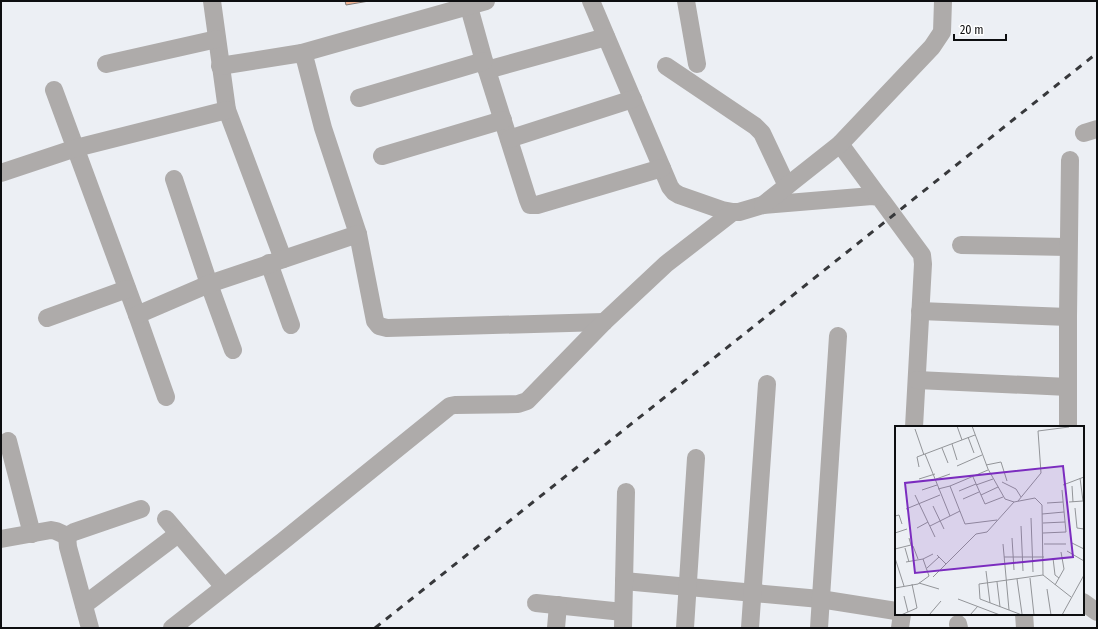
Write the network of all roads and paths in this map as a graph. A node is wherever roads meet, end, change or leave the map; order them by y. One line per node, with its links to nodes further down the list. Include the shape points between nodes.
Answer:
1 (212, 1): 8 (street)
2 (486, 1): 6 (street)
3 (591, 1): 7 (street)
4 (686, 1): 11 (street)
5 (943, 1): 21 (street, via 942,32 932,47)
6 (469, 7): 9 (street); 12 (street)
7 (606, 37): 12 (street); 17 (street)
8 (217, 39): 10 (street); 13 (street)
9 (302, 53): 13 (street); 32 (street)
10 (106, 64)
11 (697, 64)
12 (486, 65): 16 (street); 19 (street)
13 (220, 66): 18 (street)
14 (666, 66): 28 (street, via 755,126 762,133)
15 (54, 90): 22 (street)
16 (359, 98)
17 (633, 100): 20 (street); 25 (street)
18 (226, 110): 22 (street); 35 (street)
19 (503, 120): 20 (street); 23 (street)
20 (509, 140): 25 (street, via 530,205)
21 (840, 144): 28 (street); 29 (street)
22 (76, 148): 26 (street); 37 (street)
23 (382, 156)
24 (1070, 160): 34 (street)
25 (662, 168): 31 (street, via 674,192)
26 (1, 173)
27 (174, 179): 36 (street)
28 (788, 186): 30 (street)
29 (879, 197): 30 (street); 38 (street, via 922,255)
30 (763, 205): 31 (street)
31 (733, 212): 42 (street, via 666,264)
32 (358, 234): 35 (street); 42 (street, via 375,321 379,326 387,328)
33 (961, 245): 34 (street)
34 (1068, 247): 40 (street)
35 (276, 261): 36 (street); 43 (street)
36 (209, 284): 39 (street); 45 (street)
37 (127, 289): 39 (street); 41 (street)
38 (920, 311): 40 (street); 46 (street)
39 (137, 315): 49 (street)
40 (1068, 317): 48 (street)
41 (47, 318)
42 (604, 322): 63 (street, via 527,401 518,404 450,406)
43 (291, 325)
44 (838, 336): 65 (street)
45 (234, 350)
46 (917, 380): 48 (street); 50 (street)
47 (767, 384): 64 (street)
48 (1068, 387): 51 (street)
49 (166, 398)
50 (914, 426)
51 (1068, 426)
52 (8, 441): 57 (street)
53 (696, 458): 62 (street)
54 (626, 492): 61 (street)
55 (141, 509): 59 (street)
56 (166, 519): 58 (street)
57 (32, 534): 59 (street, via 51,530); 60 (street)
58 (178, 534): 63 (street); 68 (street)
59 (67, 536): 68 (street)
60 (1, 539)
61 (624, 581): 62 (street); 74 (street)
62 (688, 586): 64 (street); 78 (street)
63 (224, 587): 76 (street)
64 (752, 592): 65 (street); 79 (street)
65 (820, 599): 70 (street); 80 (street)
66 (536, 603): 69 (street)
67 (1084, 603): 71 (street)
68 (84, 605): 75 (street)
69 (558, 605): 74 (street); 77 (street)
70 (895, 611)
71 (1097, 612)
72 (902, 615): 81 (street)
73 (1024, 615): 82 (street)
74 (623, 620)
75 (90, 628)
76 (172, 628)
77 (556, 628)
78 (685, 628)
79 (750, 628)
80 (819, 628)
81 (900, 628)
82 (1025, 628)

